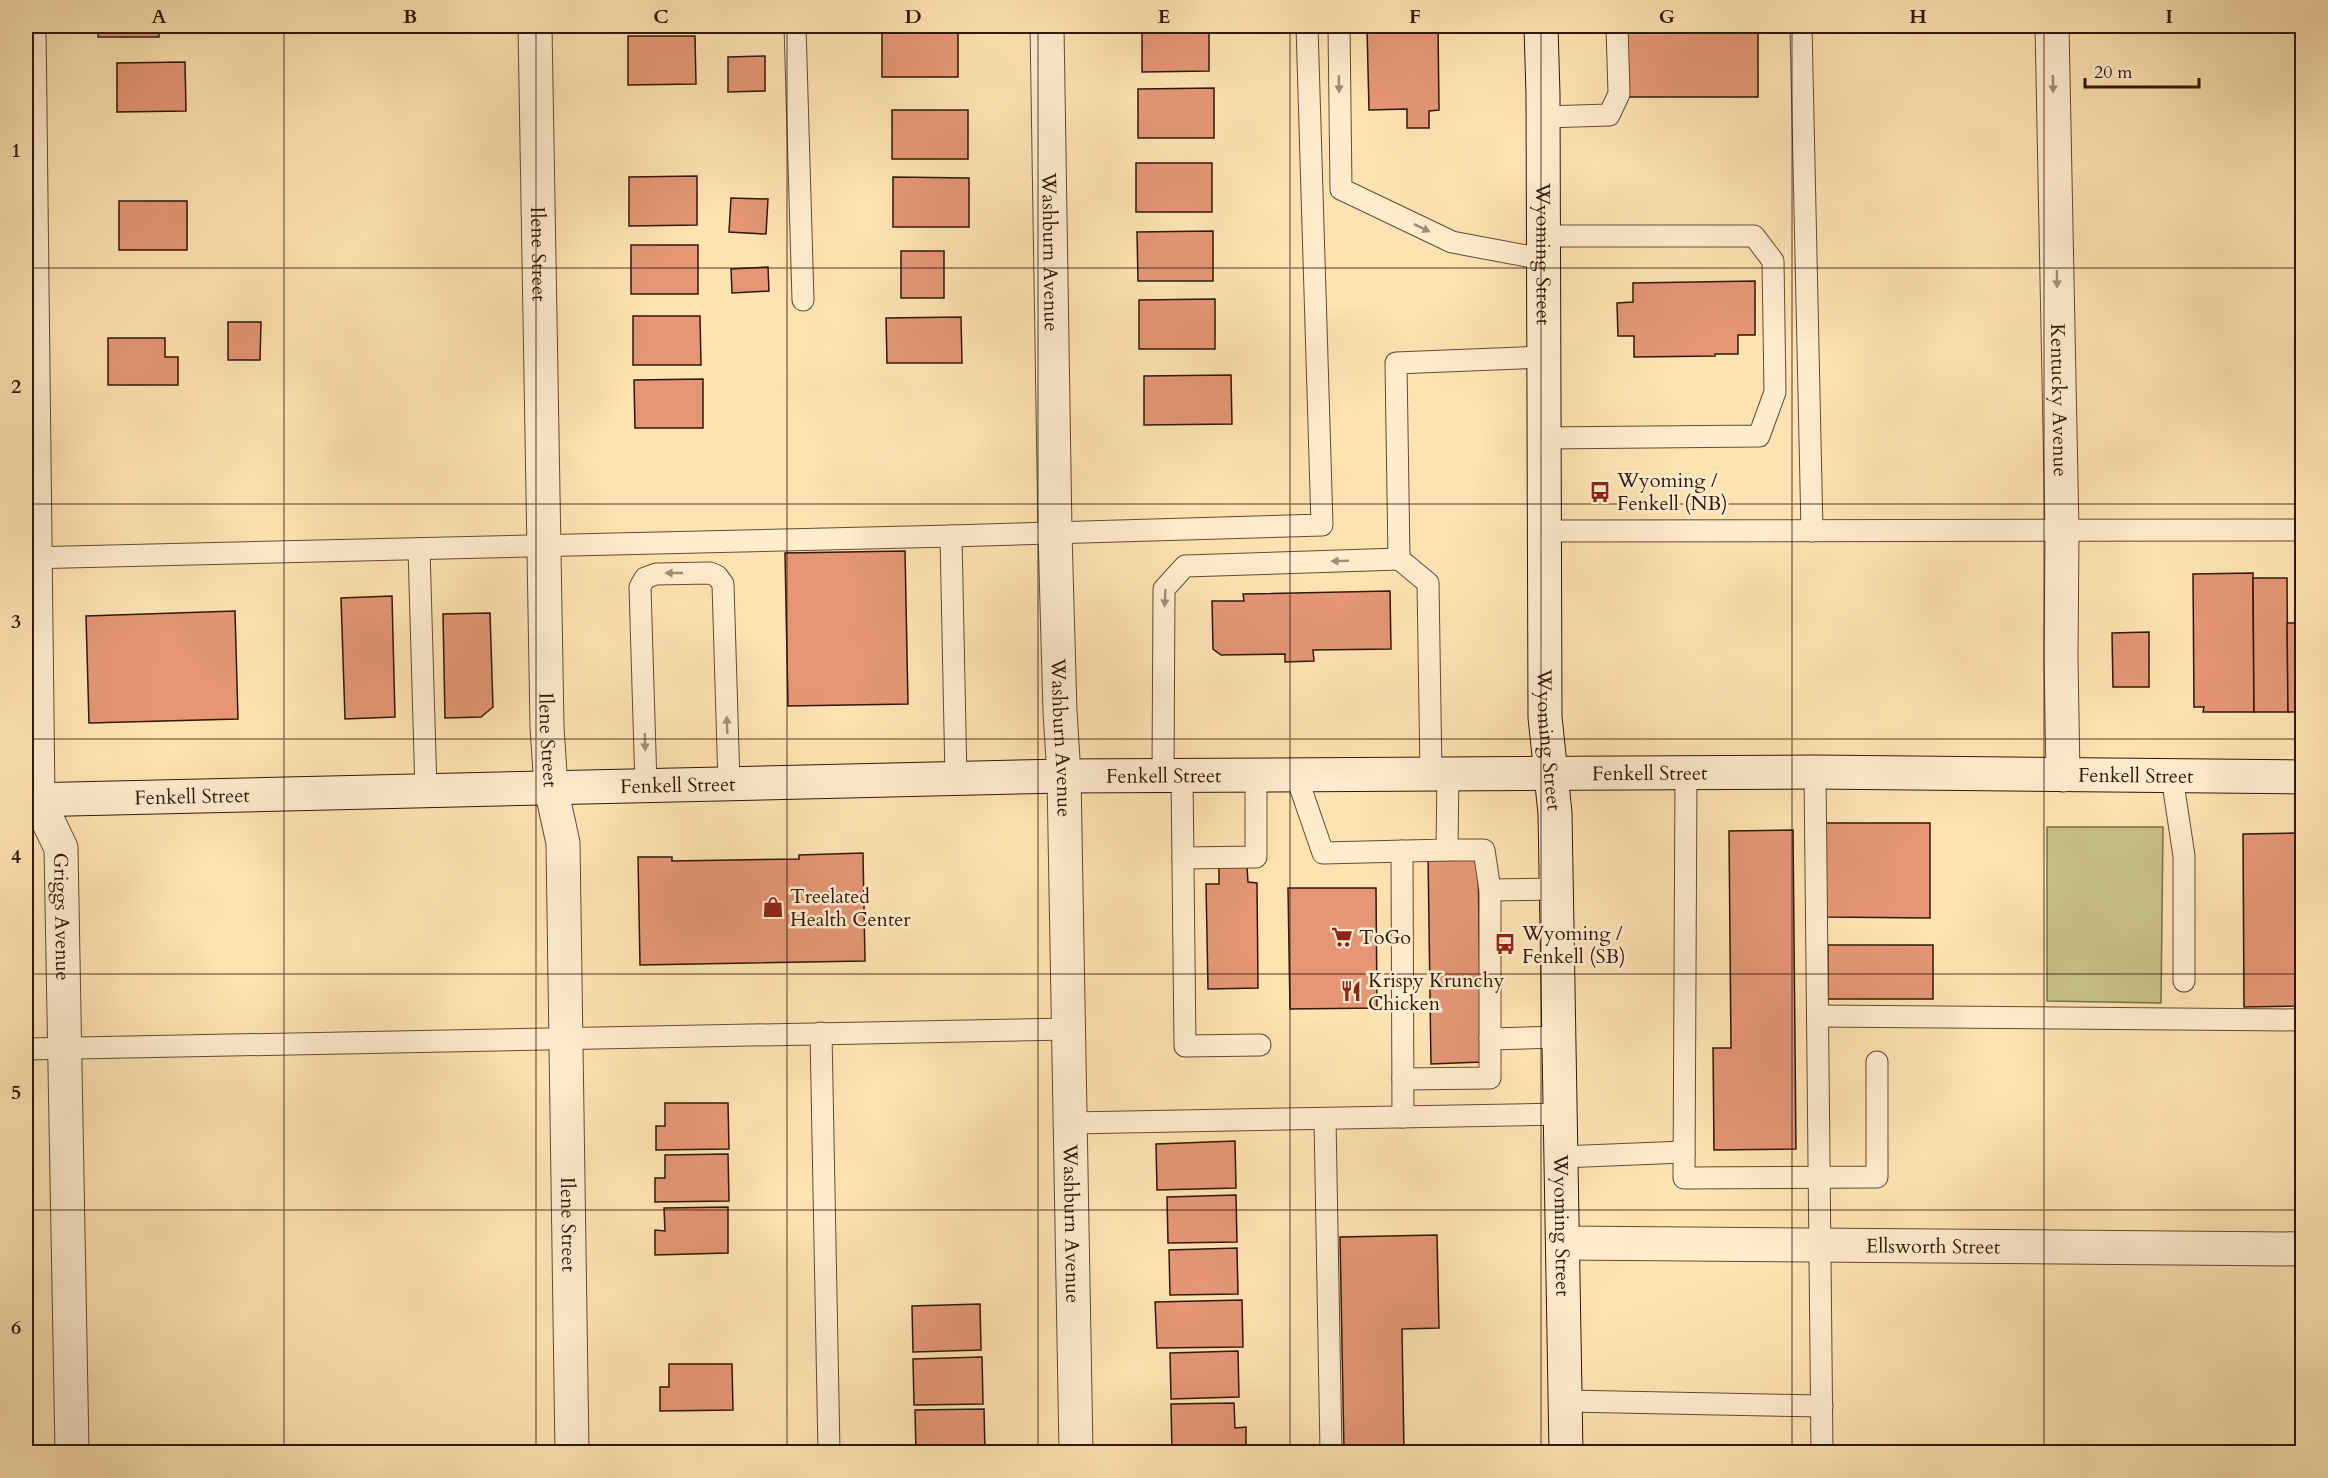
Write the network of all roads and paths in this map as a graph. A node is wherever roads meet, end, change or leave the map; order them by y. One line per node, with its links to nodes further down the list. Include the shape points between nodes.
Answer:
1 (30, 26): 24 (street, Griggs Avenue)
2 (536, 26): 22 (street, Ilene Street)
3 (795, 26): 13 (lane)
4 (1047, 26): 20 (street, Washburn Avenue)
5 (1306, 26): 20 (lane, via 1322,525)
6 (1339, 26): 12 (lane, one-way to 12, via 1341,189 1452,243)
7 (1541, 26): 11 (street, Wyoming Street)
8 (1617, 26): 11 (lane, via 1619,94 1609,115)
9 (1801, 26): 18 (lane)
10 (2052, 26): 19 (street, Kentucky Avenue, one-way to 19)
11 (1543, 117): 12 (street, Wyoming Street)
12 (1543, 248): 14 (street, Wyoming Street); 15 (lane, via 1754,236 1773,261 1775,392 1759,436)
13 (803, 300)
14 (1544, 357): 15 (street, Wyoming Street); 25 (lane, via 1396,363)
15 (1544, 438): 17 (street, Wyoming Street)
16 (2302, 530): 19 (lane)
17 (1544, 531): 18 (lane); 27 (street, Wyoming Street, via 1545,717)
18 (1812, 531): 19 (lane)
19 (2062, 531): 32 (street, Kentucky Avenue)
20 (1055, 533): 21 (lane); 33 (street, Washburn Avenue)
21 (951, 536): 22 (lane); 37 (lane)
22 (544, 546): 23 (lane); 40 (street, Ilene Street)
23 (419, 549): 24 (lane); 41 (lane)
24 (30, 558): 42 (street, Griggs Avenue)
25 (1399, 559): 29 (lane, via 1428,583); 34 (lane, one-way to 34, via 1185,566 1164,589)
26 (1815, 772): 28 (street, Fenkell Street); 32 (street, Fenkell Street); 49 (lane)
27 (1550, 773): 28 (street, Fenkell Street); 29 (street, Fenkell Street); 46 (street, Wyoming Street)
28 (1686, 773): 65 (lane)
29 (1439, 774): 31 (street, Fenkell Street); 43 (lane)
30 (1256, 775): 31 (street, Fenkell Street); 34 (street, Fenkell Street); 45 (lane, via 1256,856)
31 (1296, 775): 44 (lane, via 1323,853)
32 (2063, 775): 35 (street, Fenkell Street)
33 (1064, 776): 34 (street, Fenkell Street); 37 (street, Fenkell Street); 51 (street, Washburn Avenue)
34 (1172, 776): 45 (lane)
35 (2172, 777): 36 (street, Fenkell Street); 48 (lane, via 2184,856)
36 (2302, 777)
37 (956, 779): 38 (street, Fenkell Street)
38 (729, 784): 39 (street, Fenkell Street); 39 (lane, one-way to 39, via 723,584 710,573 656,574 645,578 640,587)
39 (646, 786): 40 (street, Fenkell Street)
40 (550, 788): 41 (street, Fenkell Street); 53 (street, Ilene Street, via 563,843)
41 (426, 791): 42 (street, Fenkell Street)
42 (32, 800): 57 (street, Griggs Avenue, via 61,848)
43 (1447, 850): 44 (lane); 47 (lane, via 1484,850)
44 (1402, 851): 60 (lane)
45 (1182, 858): 56 (lane, via 1185,1046)
46 (1557, 889): 47 (lane); 54 (street, Wyoming Street)
47 (1490, 890): 55 (lane)
48 (2184, 981)
49 (1818, 1016): 50 (lane); 67 (lane)
50 (2302, 1020)
51 (1069, 1029): 52 (lane); 64 (street, Washburn Avenue)
52 (821, 1033): 53 (lane); 75 (lane)
53 (566, 1037): 57 (lane); 74 (street, Ilene Street)
54 (1559, 1037): 55 (lane); 61 (street, Wyoming Street)
55 (1490, 1039): 60 (lane, via 1490,1078)
56 (1260, 1045)
57 (65, 1048): 58 (lane); 73 (street, Griggs Avenue)
58 (26, 1049)
59 (1877, 1062): 67 (lane, via 1876,1177)
60 (1403, 1079): 62 (lane)
61 (1561, 1114): 62 (lane); 66 (street, Wyoming Street)
62 (1403, 1117): 63 (lane)
63 (1325, 1119): 64 (lane); 77 (lane)
64 (1071, 1123): 76 (street, Washburn Avenue)
65 (1684, 1152): 66 (lane); 67 (lane, via 1684,1178)
66 (1562, 1157): 68 (street, Wyoming Street)
67 (1820, 1178): 69 (lane)
68 (1563, 1243): 69 (street, Ellsworth Street); 71 (street, Wyoming Street)
69 (1820, 1245): 70 (street, Ellsworth Street); 72 (lane)
70 (2302, 1249)
71 (1566, 1401): 72 (lane); 78 (street, Wyoming Street)
72 (1822, 1406): 79 (lane)
73 (72, 1452)
74 (572, 1452)
75 (829, 1452)
76 (1076, 1452)
77 (1331, 1452)
78 (1566, 1452)
79 (1822, 1452)

